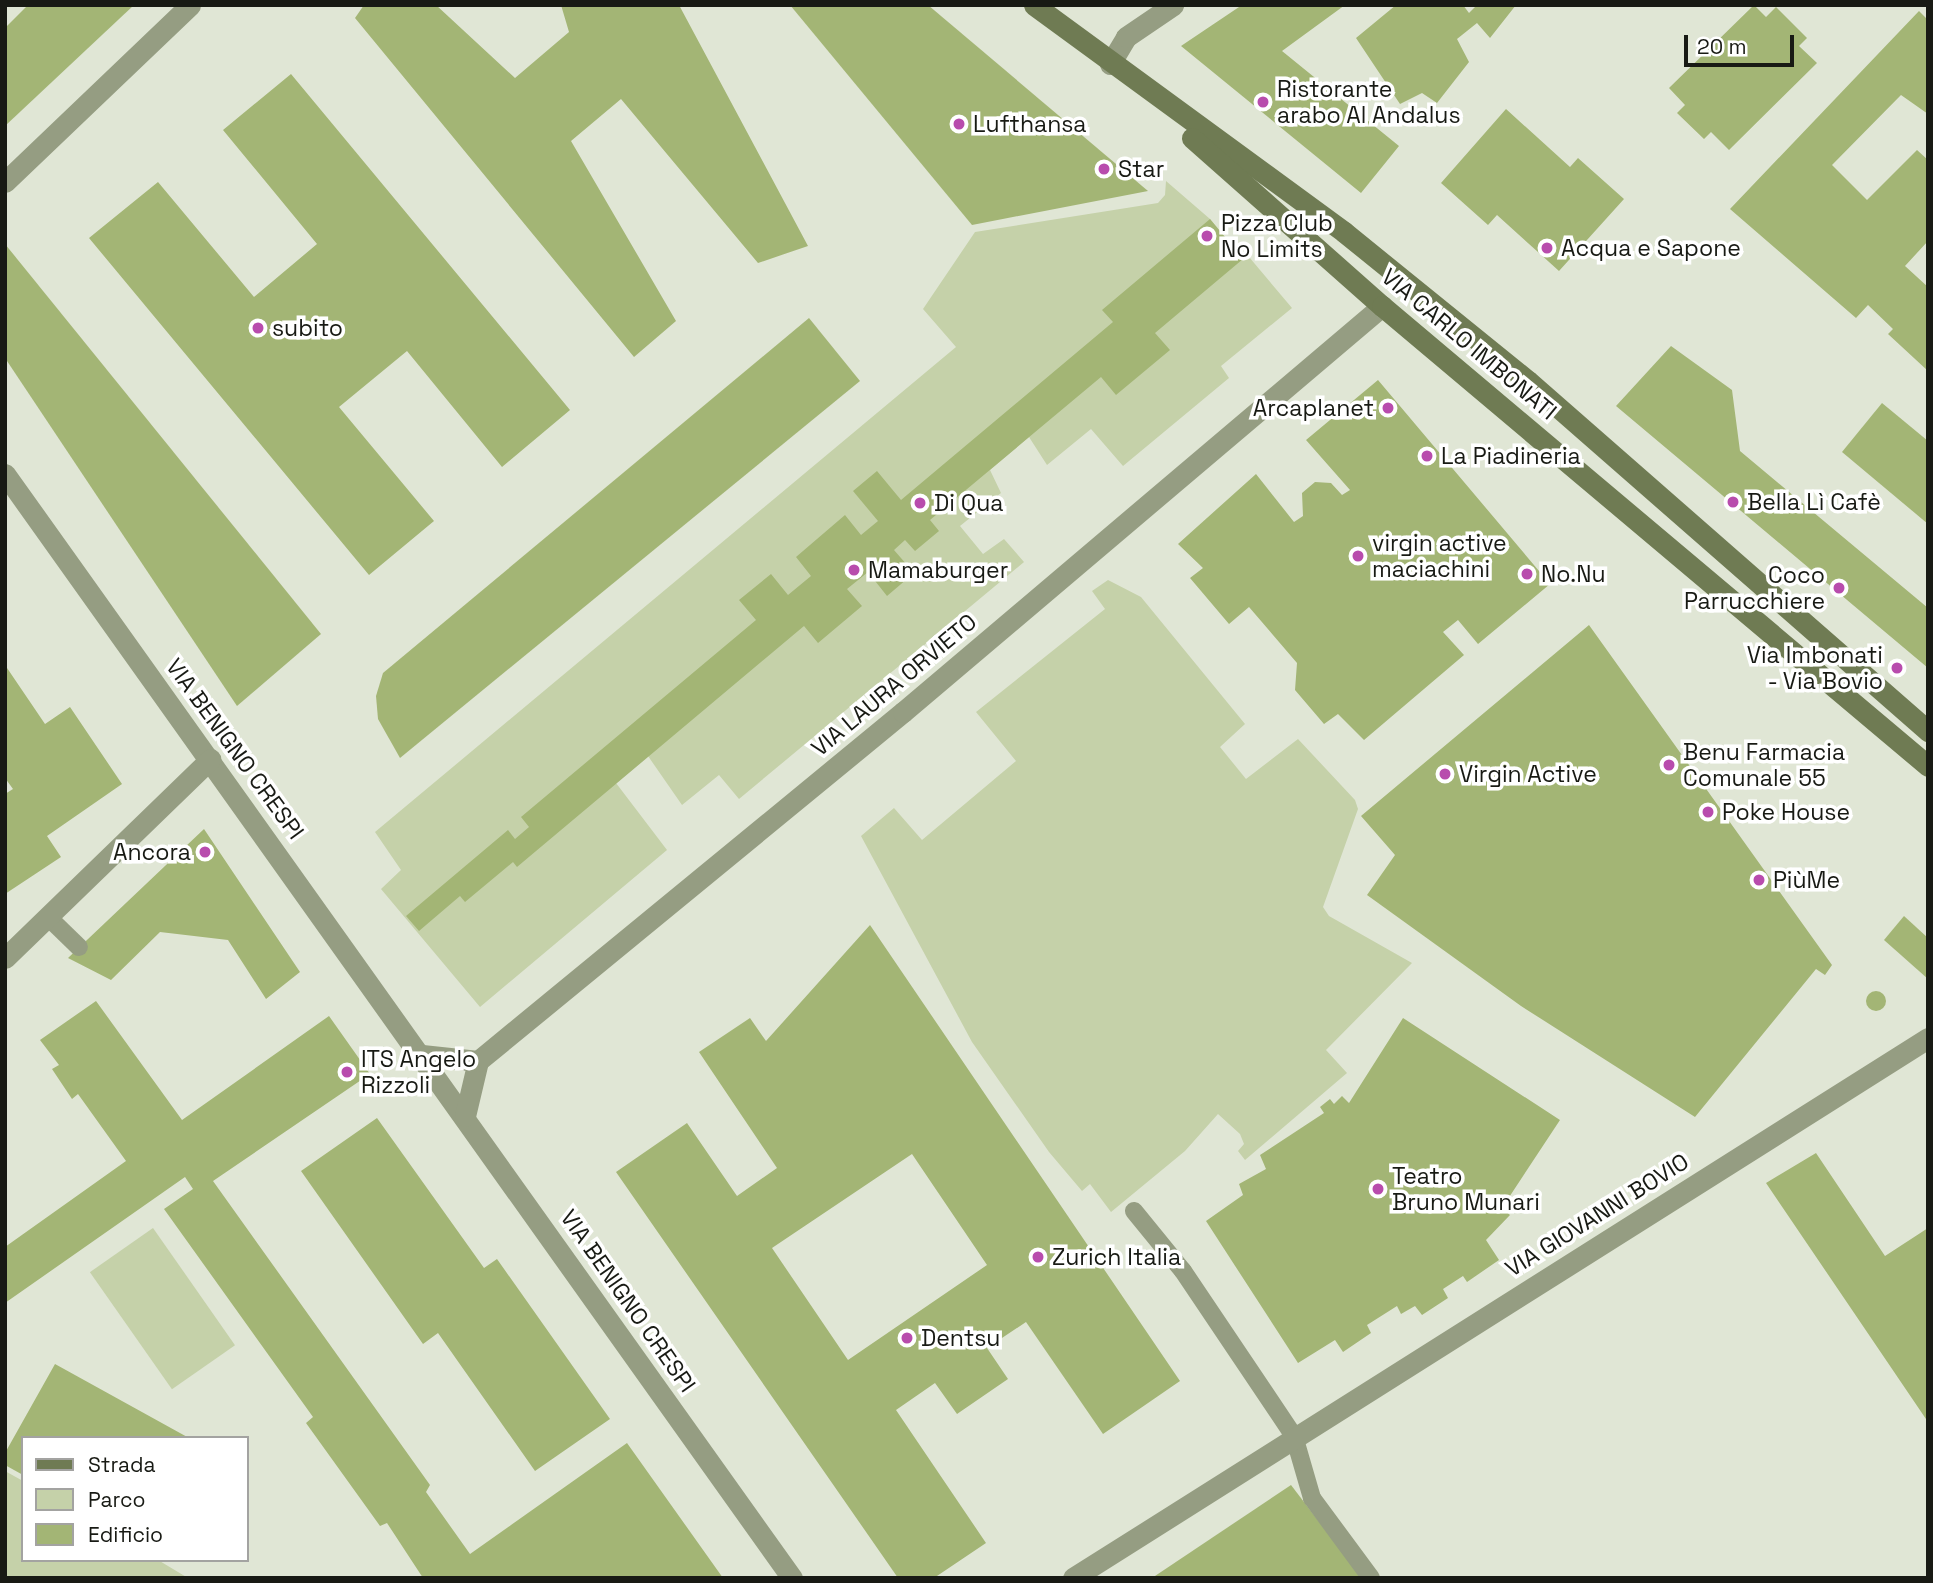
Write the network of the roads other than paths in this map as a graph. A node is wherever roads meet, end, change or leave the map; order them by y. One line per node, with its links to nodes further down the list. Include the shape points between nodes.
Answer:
1 (190, 5): 5 (street)
2 (1034, 5): 4 (main road, VIA CARLO IMBONATI)
3 (1173, 5): 4 (street, via 1126,37)
4 (1110, 64): 6 (main road, VIA CARLO IMBONATI, via 1345,232); 7 (main road, VIA CARLO IMBONATI)
5 (5, 182)
6 (1423, 295): 7 (main road, via 1400,294); 9 (main road, VIA CARLO IMBONATI)
7 (1382, 306): 11 (main road, VIA CARLO IMBONATI); 17 (street, VIA LAURA ORVIETO, via 914,703)
8 (5, 474): 10 (street, VIA BENIGNO CRESPI)
9 (1928, 731)
10 (210, 759): 12 (street); 16 (street, VIA BENIGNO CRESPI)
11 (1928, 766)
12 (48, 917): 13 (lane); 14 (street)
13 (79, 947)
14 (5, 958)
15 (1928, 1038): 20 (street, VIA GIOVANNI BOVIO)
16 (422, 1055): 17 (street); 18 (street, VIA BENIGNO CRESPI)
17 (478, 1061): 18 (street)
18 (465, 1116): 21 (street, VIA BENIGNO CRESPI)
19 (1135, 1210): 20 (lane)
20 (1294, 1436): 22 (street, VIA GIOVANNI BOVIO); 23 (lane, via 1312,1498)
21 (792, 1578)
22 (1073, 1578)
23 (1371, 1578)

